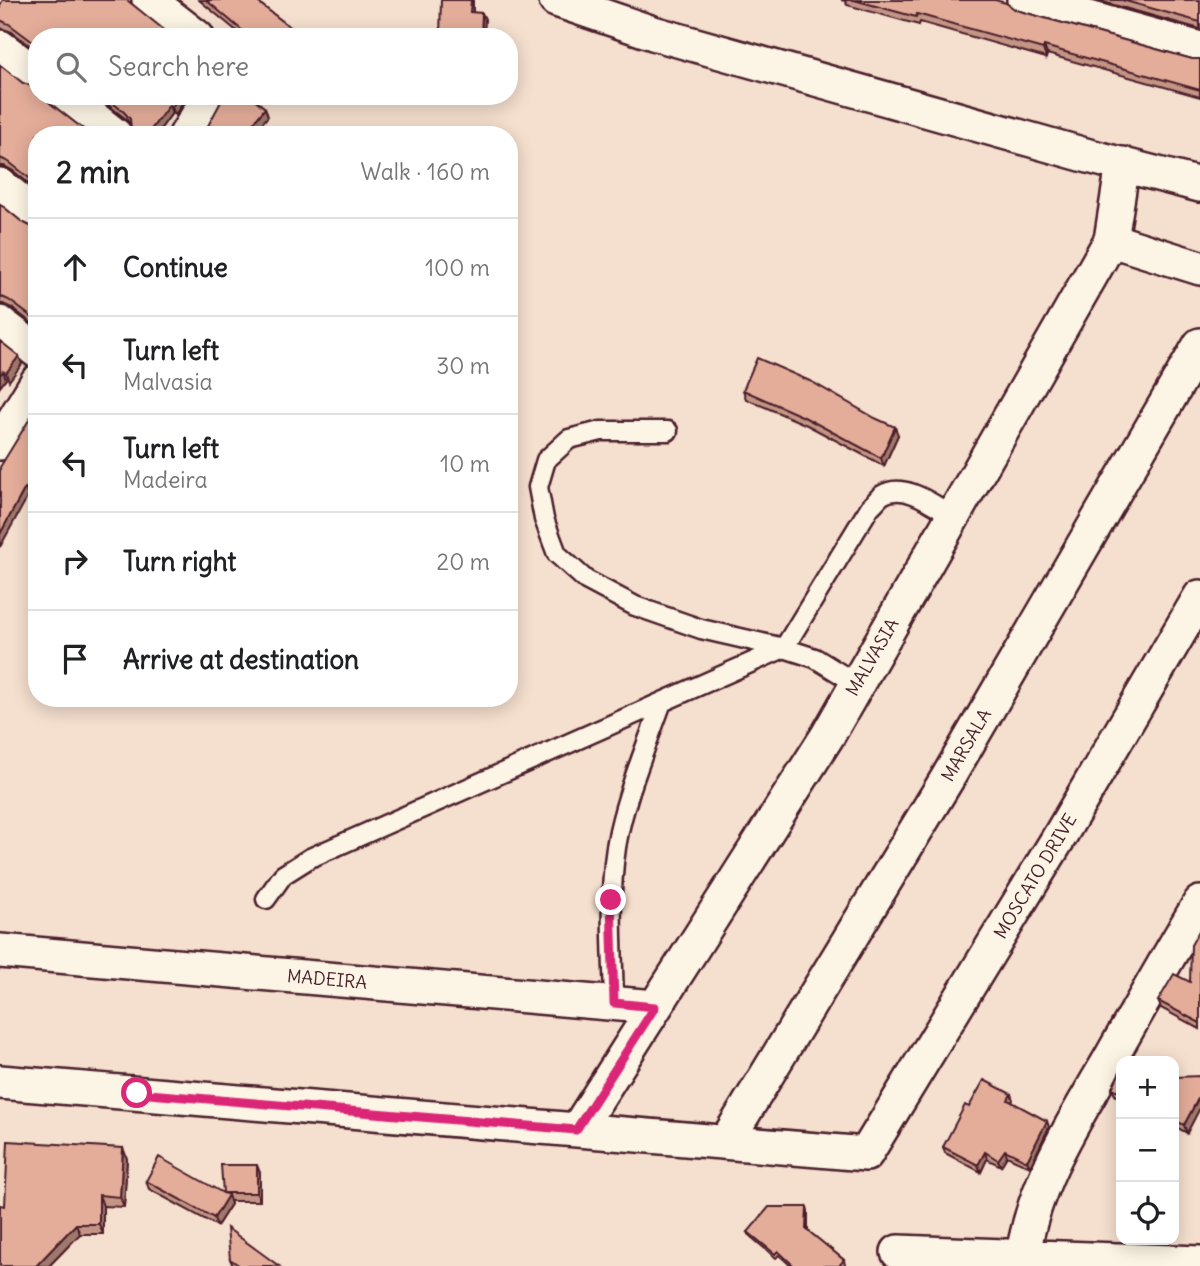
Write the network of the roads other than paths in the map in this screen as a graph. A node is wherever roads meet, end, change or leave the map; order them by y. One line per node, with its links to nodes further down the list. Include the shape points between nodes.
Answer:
1 (149, 0): 4 (street)
2 (556, 0): 12 (street, via 666,37)
3 (1047, 3): 6 (street)
4 (185, 28)
5 (0, 47): 7 (street)
6 (1200, 49)
7 (28, 68)
8 (77, 105): 10 (street)
9 (204, 105): 11 (street)
10 (103, 126)
11 (192, 126)
12 (1123, 164): 14 (street); 16 (street, MALVASIA)
13 (0, 185): 15 (street)
14 (1200, 185)
15 (28, 208)
16 (1111, 240): 17 (street); 24 (street, MALVASIA)
17 (1200, 268)
18 (0, 323): 19 (street)
19 (28, 344)
20 (1200, 345): 36 (street, MARSALA, via 947,779)
21 (28, 397): 23 (street)
22 (668, 431): 26 (lane, via 601,431 569,439 546,460 538,487 557,554 586,580 635,606 701,629)
23 (0, 443)
24 (953, 516): 26 (lane, via 916,495 901,491 883,494 870,507); 27 (street, MALVASIA)
25 (1200, 597): 36 (street, MOSCATO DRIVE, via 866,1154)
26 (784, 648): 27 (lane); 28 (lane)
27 (857, 684): 33 (street, MALVASIA)
28 (662, 702): 29 (lane, via 310,858 283,875); 32 (lane, via 619,832 611,900)
29 (266, 899)
30 (1200, 903): 38 (street, via 1059,1149 1034,1207)
31 (0, 951): 32 (street, MADEIRA)
32 (614, 1003): 33 (street, MADEIRA)
33 (655, 1007): 35 (street, MALVASIA)
34 (0, 1082): 35 (street)
35 (576, 1130): 36 (street)
36 (726, 1142)
37 (898, 1252): 38 (street)
38 (1023, 1256): 39 (street)
39 (1200, 1263)

